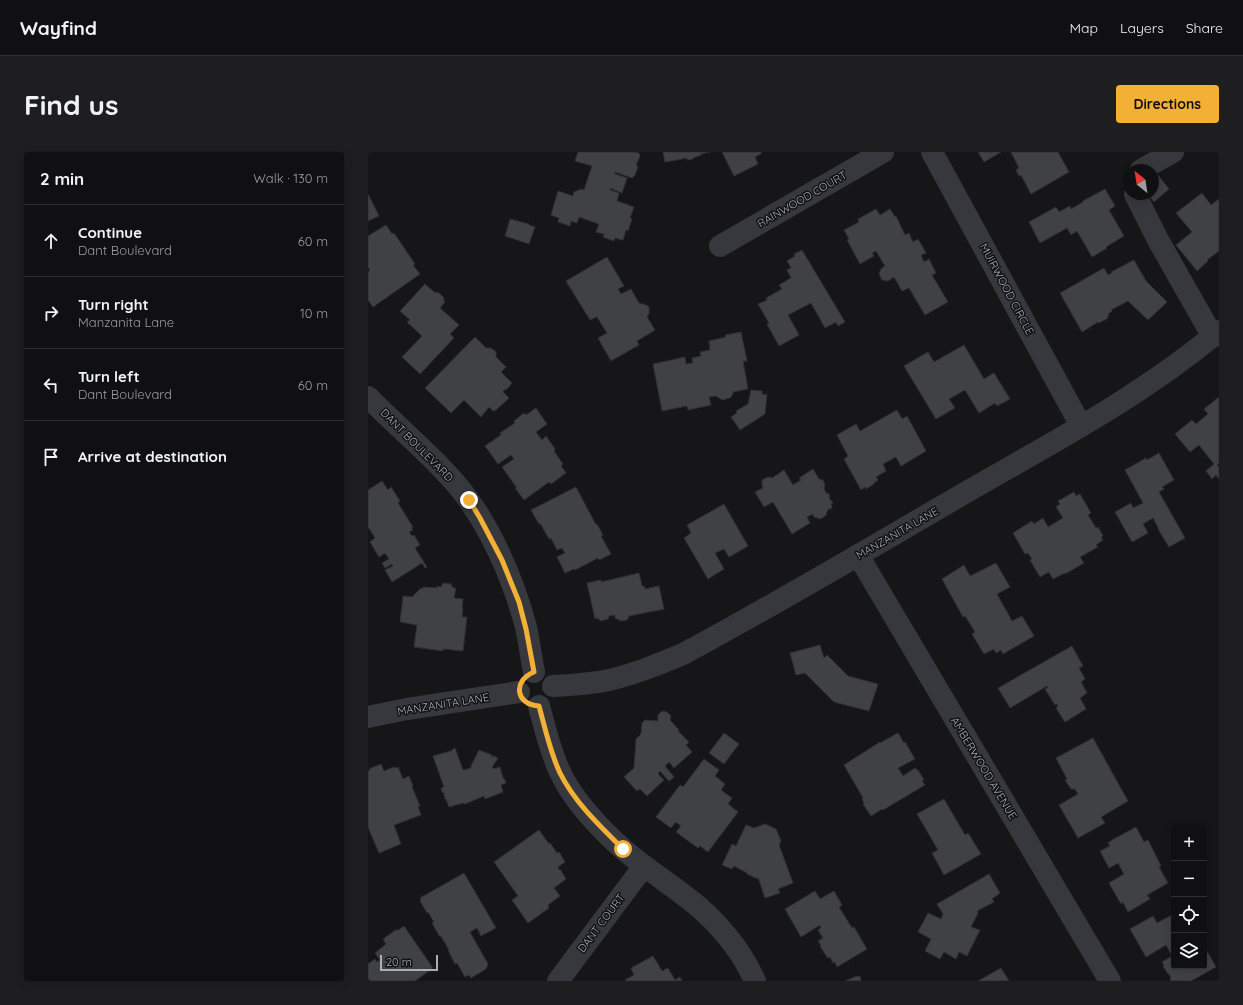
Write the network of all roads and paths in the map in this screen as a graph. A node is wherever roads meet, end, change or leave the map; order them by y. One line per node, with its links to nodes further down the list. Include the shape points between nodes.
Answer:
1 (883, 152): 6 (street, RAINWOOD COURT)
2 (932, 152): 9 (street, MUIRWOOD CIRCLE)
3 (1173, 152): 4 (street)
4 (1152, 164)
5 (1138, 200): 7 (street, via 1190,295)
6 (720, 246)
7 (1216, 334): 9 (street, MANZANITA LANE, via 1159,377)
8 (368, 397): 11 (street, DANT BOULEVARD, via 445,472 469,500 480,518 502,560 519,602)
9 (1081, 426): 10 (street, MANZANITA LANE)
10 (858, 555): 12 (street, MANZANITA LANE, via 683,654 658,665 609,680); 19 (street, AMBERWOOD AVENUE)
11 (534, 672): 12 (street, via 547,675); 13 (street, via 522,679)
12 (553, 686): 14 (street, via 550,699 546,704)
13 (519, 692): 14 (street, via 526,703); 15 (street, MANZANITA LANE)
14 (539, 706): 16 (street, via 548,742 573,794 598,825)
15 (368, 717)
16 (644, 866): 17 (street, DANT COURT); 18 (street, via 715,922 735,947)
17 (558, 981)
18 (755, 981)
19 (1110, 981)

